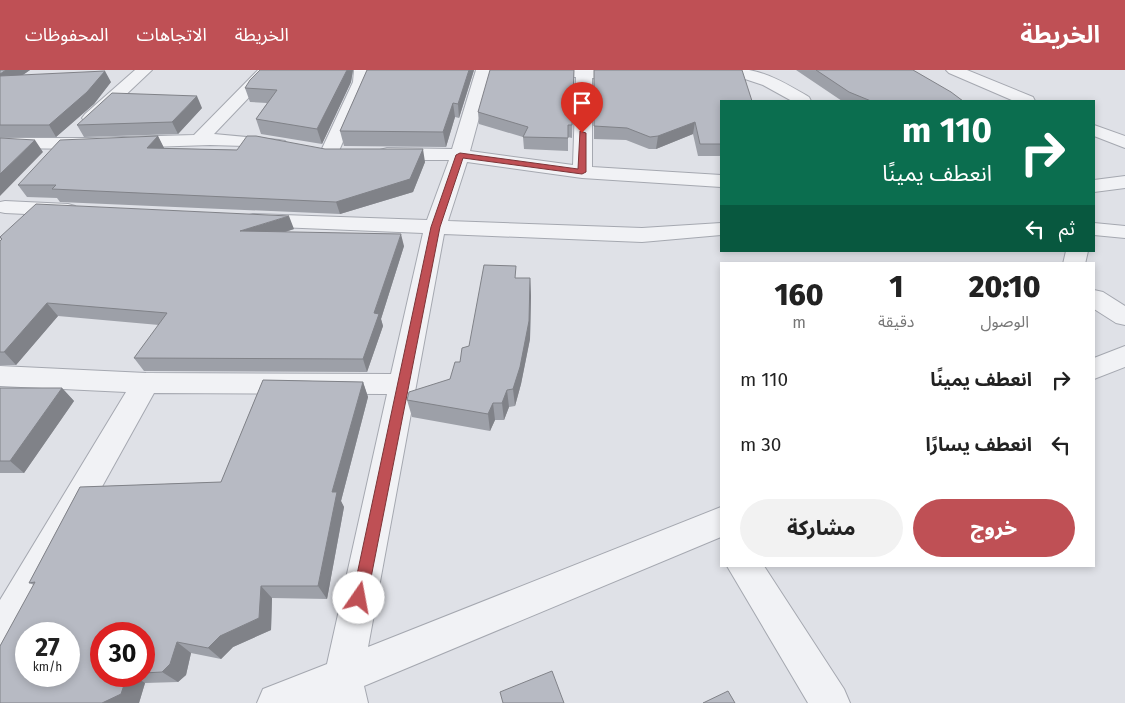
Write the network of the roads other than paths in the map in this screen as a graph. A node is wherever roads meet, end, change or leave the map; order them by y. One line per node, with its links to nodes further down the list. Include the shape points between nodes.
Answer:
1 (144, 70): 16 (street)
2 (267, 70): 13 (street)
3 (362, 70): 17 (street, via 361,82)
4 (484, 70): 20 (street)
5 (954, 70): 11 (street)
6 (695, 71): 10 (street, via 758,76 782,86)
7 (525, 72): 9 (street)
8 (648, 73): 9 (street)
9 (584, 75): 22 (street)
10 (803, 100)
11 (1025, 100)
12 (1095, 130): 15 (street)
13 (199, 140): 16 (street); 17 (street, via 261,142)
14 (0, 143): 16 (street)
15 (1125, 143)
16 (62, 145): 21 (street)
17 (329, 153): 18 (street)
18 (347, 153)
19 (366, 154): 20 (street)
20 (460, 155): 22 (street); 30 (street)
21 (43, 165)
22 (582, 172): 23 (street)
23 (720, 181)
24 (1125, 182): 26 (street)
25 (24, 186): 27 (street)
26 (1095, 186)
27 (2, 209): 28 (street)
28 (91, 211)
29 (234, 219): 30 (street)
30 (435, 227): 31 (street, via 642,235); 40 (street)
31 (720, 229)
32 (1095, 229): 33 (street)
33 (1125, 232)
34 (1095, 299): 35 (street)
35 (1125, 317)
36 (1125, 356): 37 (street)
37 (1095, 369)
38 (0, 376): 39 (street)
39 (146, 383): 40 (street); 43 (street)
40 (404, 384): 44 (street)
41 (720, 523): 44 (street)
42 (745, 567): 46 (street)
43 (0, 634)
44 (345, 690): 45 (street)
45 (277, 703)
46 (830, 703)

